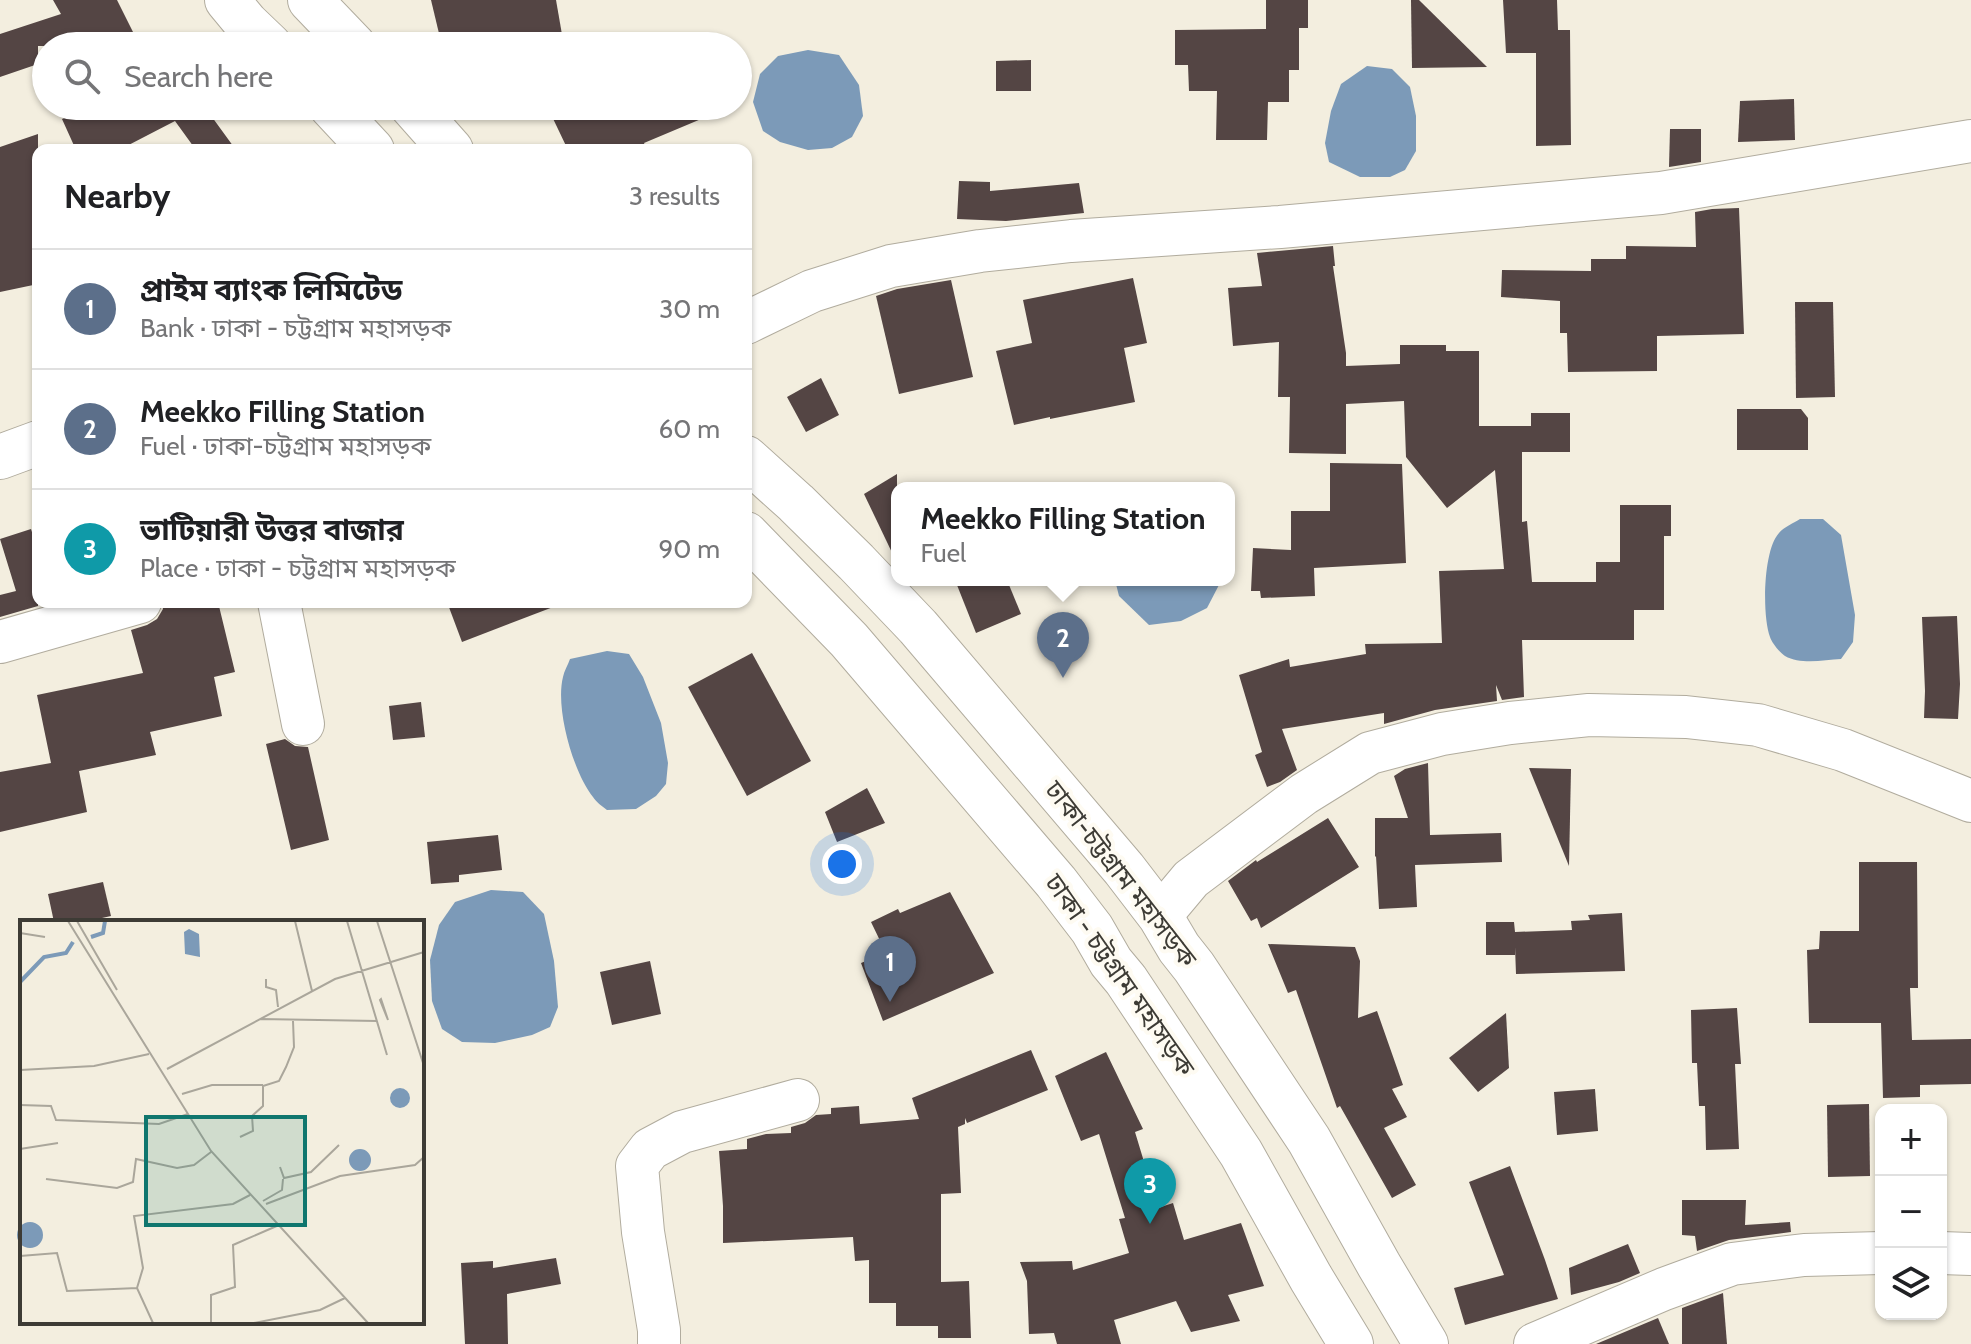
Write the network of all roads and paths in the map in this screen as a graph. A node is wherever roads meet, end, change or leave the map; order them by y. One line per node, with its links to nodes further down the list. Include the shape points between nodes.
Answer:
1 (227, 0): 3 (main road)
2 (315, 2): 4 (main road)
3 (255, 32)
4 (342, 32)
5 (344, 120): 8 (main road)
6 (424, 120): 9 (main road)
7 (1971, 141): 10 (street, via 1661,193 980,251 891,266 812,291)
8 (366, 144)
9 (446, 144)
10 (752, 320)
11 (32, 445): 12 (main road)
12 (0, 457)
13 (752, 463): 20 (main road, ঢাকা-চট্টগ্রাম মহাসড়ক, via 918,627)
14 (752, 540): 26 (main road, ঢাকা - চট্টগ্রাম মহাসড়ক, via 849,640 1092,929 1241,1153)
15 (119, 608): 17 (street)
16 (280, 608): 18 (street)
17 (0, 642)
18 (303, 724)
19 (1971, 801): 20 (street, via 1843,750 1758,725 1589,715 1510,723 1370,753 1304,794 1191,879)
20 (1160, 916): 27 (main road, ঢাকা-চট্টগ্রাম মহাসড়ক, via 1309,1140)
21 (798, 1100): 25 (street, via 682,1132 650,1149 637,1166)
22 (1875, 1253): 28 (street, via 1732,1264)
23 (1947, 1253): 24 (street)
24 (1971, 1254)
25 (659, 1344)
26 (1351, 1344)
27 (1426, 1344)
28 (1535, 1344)

